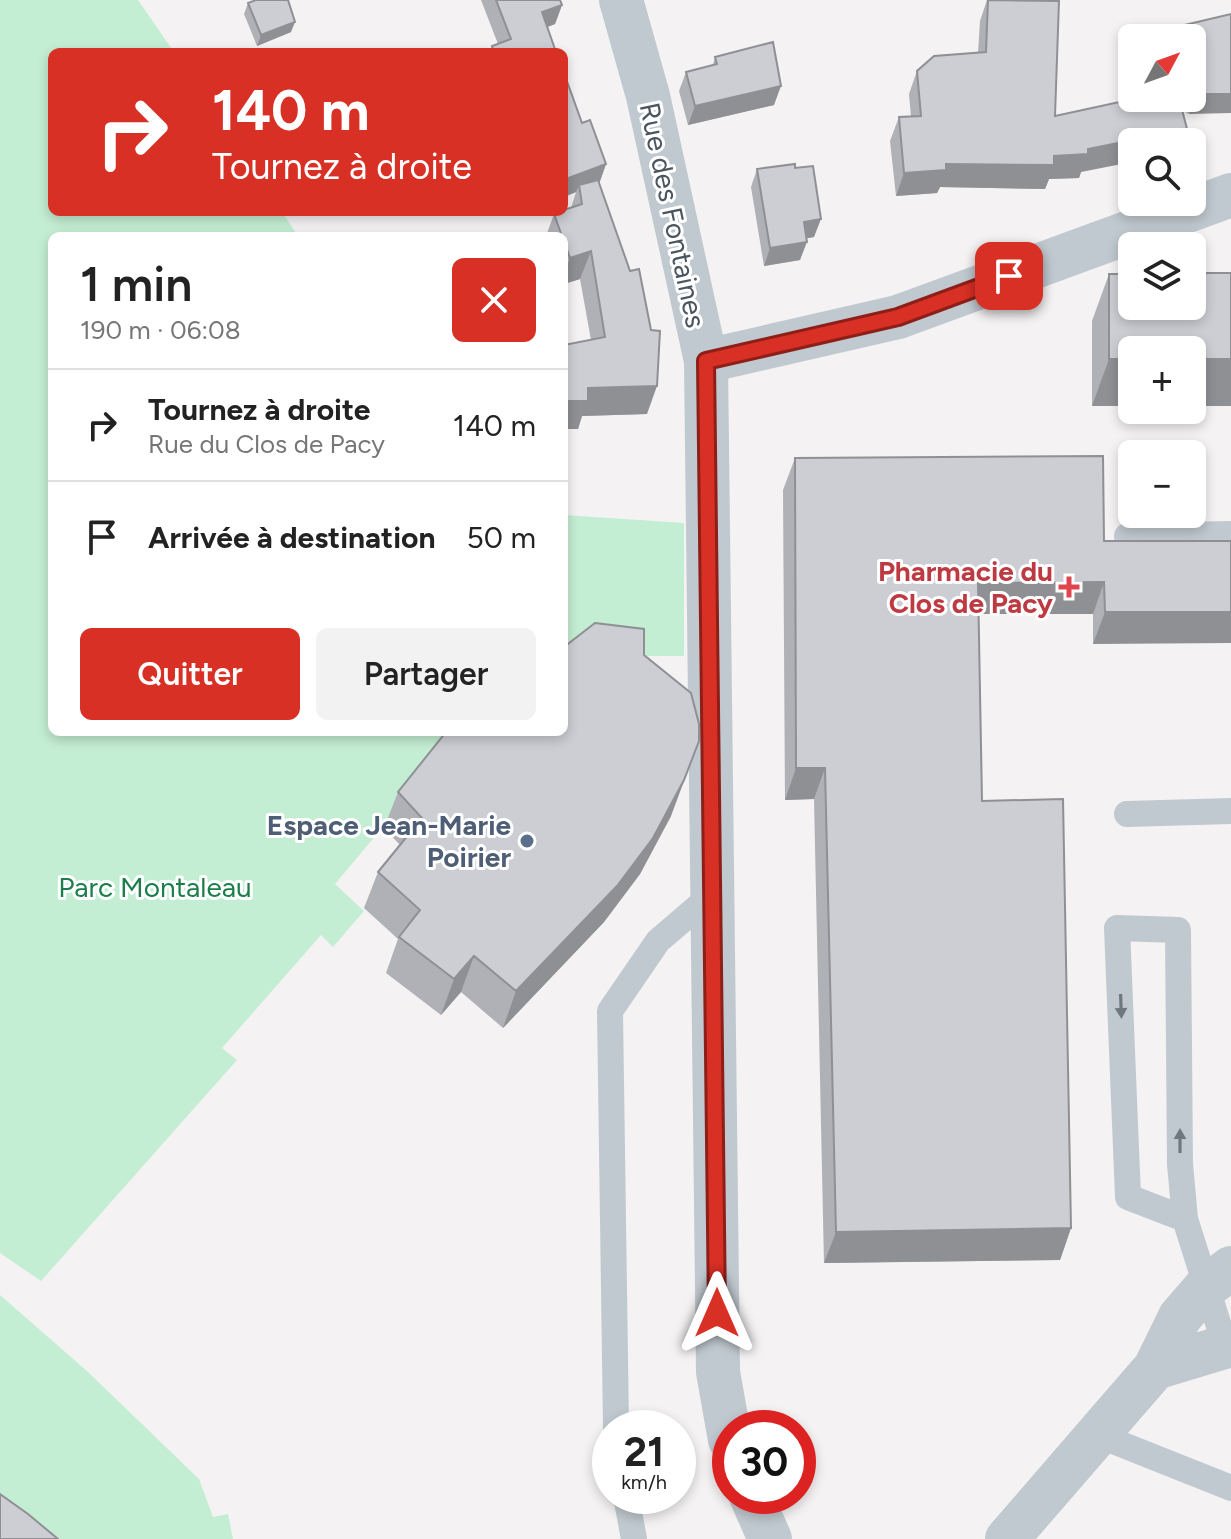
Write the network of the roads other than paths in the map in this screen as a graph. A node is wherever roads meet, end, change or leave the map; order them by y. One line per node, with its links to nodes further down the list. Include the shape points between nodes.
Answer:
1 (621, 0): 3 (street, Rue des Fontaines, via 648,96)
2 (1231, 195): 3 (street, via 898,317)
3 (706, 361): 8 (street, Rue des Fontaines)
4 (1231, 534): 5 (lane)
5 (1127, 536)
6 (1231, 811): 7 (lane)
7 (1127, 814)
8 (714, 893): 13 (lane, via 658,941 610,1011); 14 (street, Rue des Fontaines, via 718,1372)
9 (1185, 1219): 9 (lane, one-way to 9, via 1178,930 1117,928 1128,1197); 10 (lane)
10 (1219, 1277): 11 (lane); 12 (street, via 1180,1317)
11 (1228, 1345): 12 (street)
12 (1155, 1368): 15 (street)
13 (616, 1410)
14 (725, 1410)
15 (1098, 1435): 16 (lane); 21 (street)
16 (1231, 1488)
17 (629, 1514): 19 (lane)
18 (759, 1514): 20 (street)
19 (634, 1539)
20 (770, 1539)
21 (1007, 1539)

